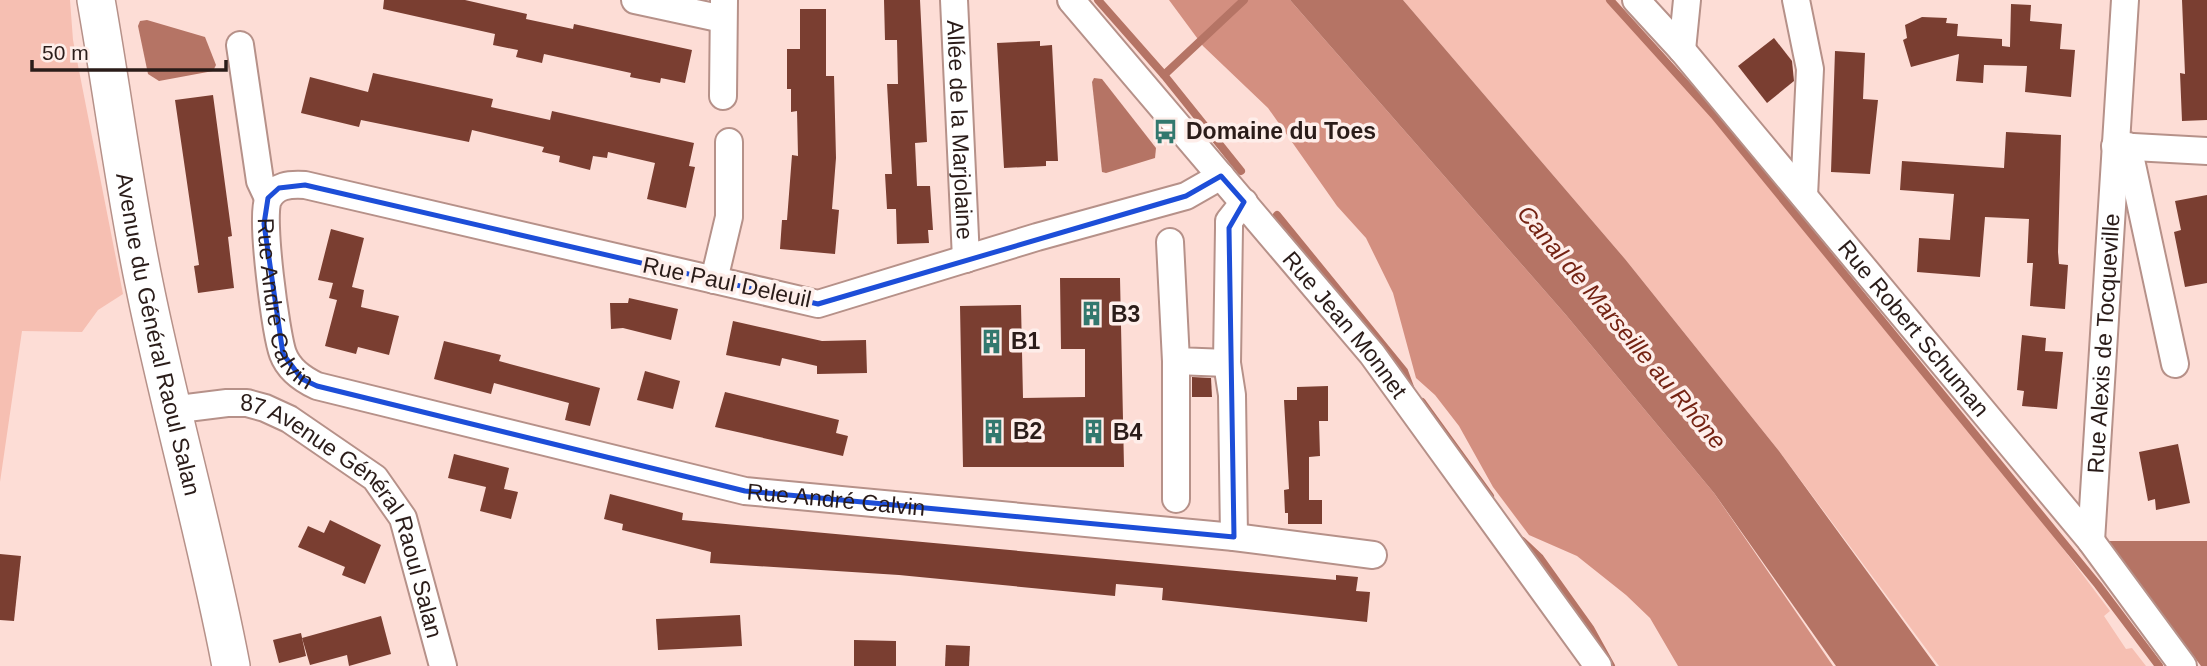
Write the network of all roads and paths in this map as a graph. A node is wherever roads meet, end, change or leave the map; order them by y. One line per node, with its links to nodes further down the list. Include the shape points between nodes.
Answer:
1 (96, 0): 26 (main road, Avenue du Général Raoul Salan, via 144,285)
2 (635, 0): 9 (street)
3 (954, 0): 21 (street, Allée de la Marjolaine)
4 (1071, 0): 16 (street, Rue Jean Monnet)
5 (1636, 0): 11 (street, Rue Robert Schuman)
6 (1688, 0): 11 (street)
7 (1796, 0): 17 (street, via 1810,69)
8 (2125, 0): 14 (street, Rue Alexis de Tocqueville)
9 (724, 9): 12 (street)
10 (240, 45): 18 (street, via 260,181)
11 (1682, 50): 17 (street, Rue Robert Schuman)
12 (723, 96)
13 (729, 142): 22 (street, via 729,217)
14 (2122, 146): 15 (street); 25 (street); 29 (street, Rue Alexis de Tocqueville)
15 (2207, 151)
16 (1221, 176): 19 (street, Rue Jean Monnet); 21 (street, Rue Paul Deleuil, via 1186,196)
17 (1804, 196): 29 (street, Rue Robert Schuman)
18 (268, 198): 22 (street, Rue Paul Deleuil, via 289,184 304,185); 28 (street, Rue André Calvin, via 264,224 283,354 302,379 317,386 745,491)
19 (1244, 202): 24 (street, via 1229,221); 33 (street, Rue Jean Monnet, via 1372,354)
20 (1170, 242): 23 (street)
21 (966, 259): 22 (street, Rue Paul Deleuil, via 818,304)
22 (714, 280)
23 (1176, 360): 24 (street); 27 (street)
24 (1227, 363): 28 (street, via 1232,395)
25 (2175, 364)
26 (172, 410): 31 (main road, Avenue du Général Raoul Salan); 32 (street, 87 Avenue Général Raoul Salan, via 227,403 265,408 289,419 375,478 403,518)
27 (1176, 499)
28 (1234, 537): 30 (street, Rue André Calvin)
29 (2091, 541): 34 (street, Rue Robert Schuman)
30 (1373, 555)
31 (231, 666)
32 (443, 666)
33 (1598, 666)
34 (2183, 666)

